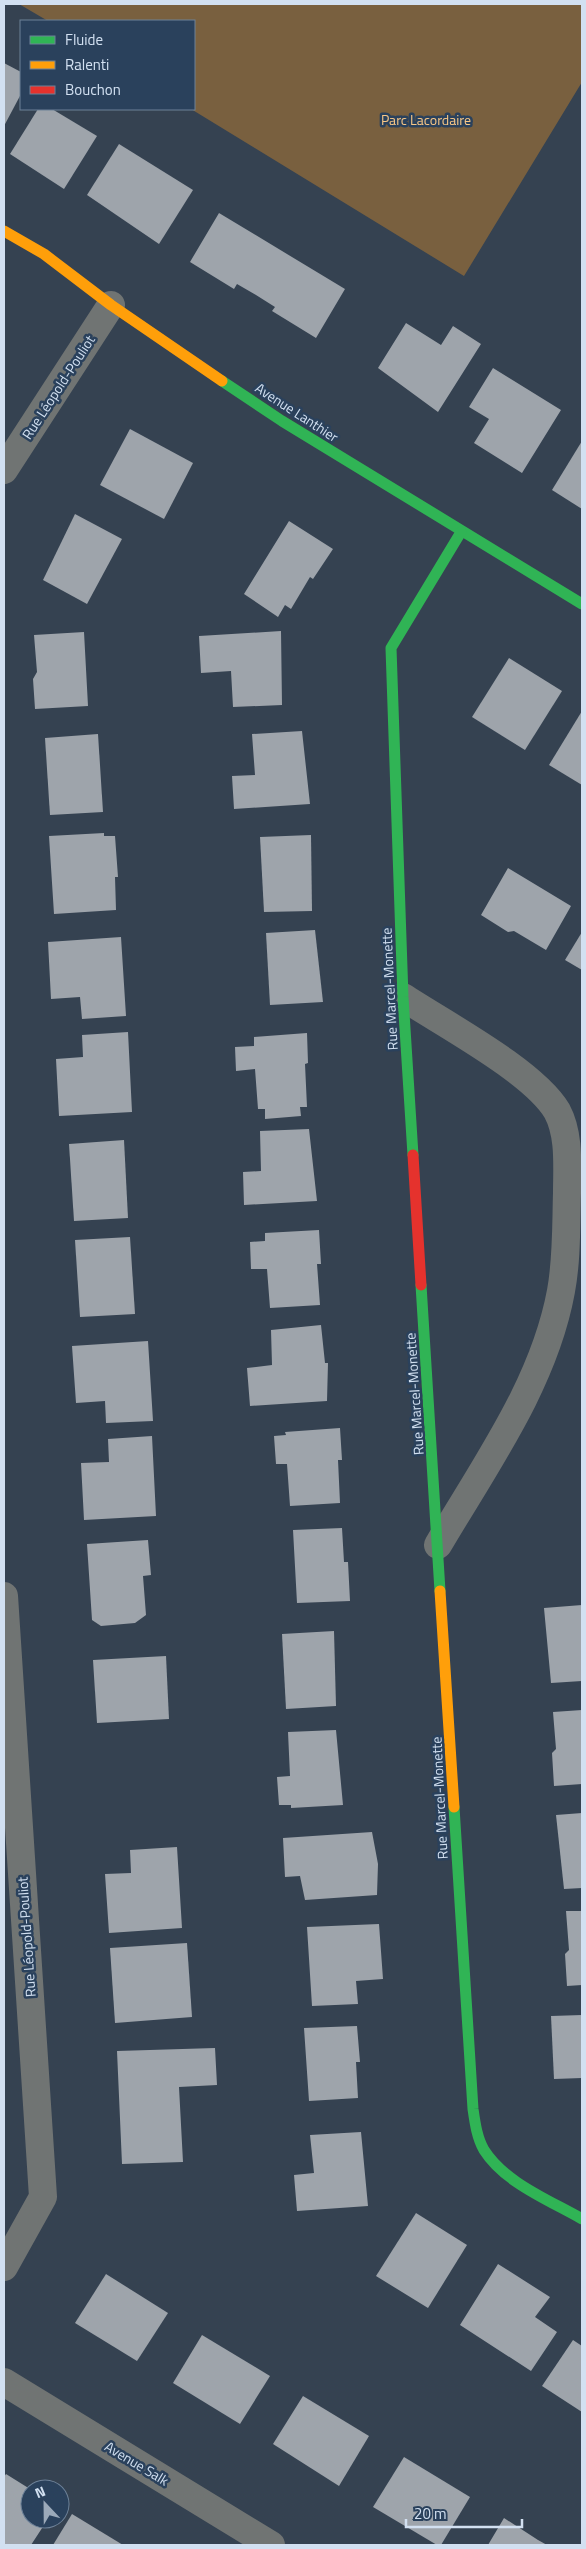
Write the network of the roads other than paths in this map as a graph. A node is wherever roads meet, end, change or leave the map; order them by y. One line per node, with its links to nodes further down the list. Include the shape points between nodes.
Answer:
1 (4, 231): 2 (street, Avenue Lanthier, via 44,254)
2 (111, 305): 3 (street, Rue Léopold-Pouliot); 4 (street, Avenue Lanthier, via 282,421)
3 (4, 470)
4 (461, 532): 5 (street, Avenue Lanthier); 6 (street, Rue Marcel-Monette, via 391,648)
5 (582, 604)
6 (403, 997): 7 (street, Rue Marcel-Monette); 7 (street, via 515,1069 543,1096 556,1111 564,1130 567,1156 566,1240 561,1291 548,1340 530,1385)
7 (438, 1545): 9 (street, Rue Marcel-Monette, via 476,2131 484,2150 498,2166)
8 (4, 1596): 10 (street, Rue Léopold-Pouliot, via 44,2197)
9 (582, 2219)
10 (4, 2267)
11 (4, 2382): 12 (street, Avenue Salk)
12 (271, 2545)

